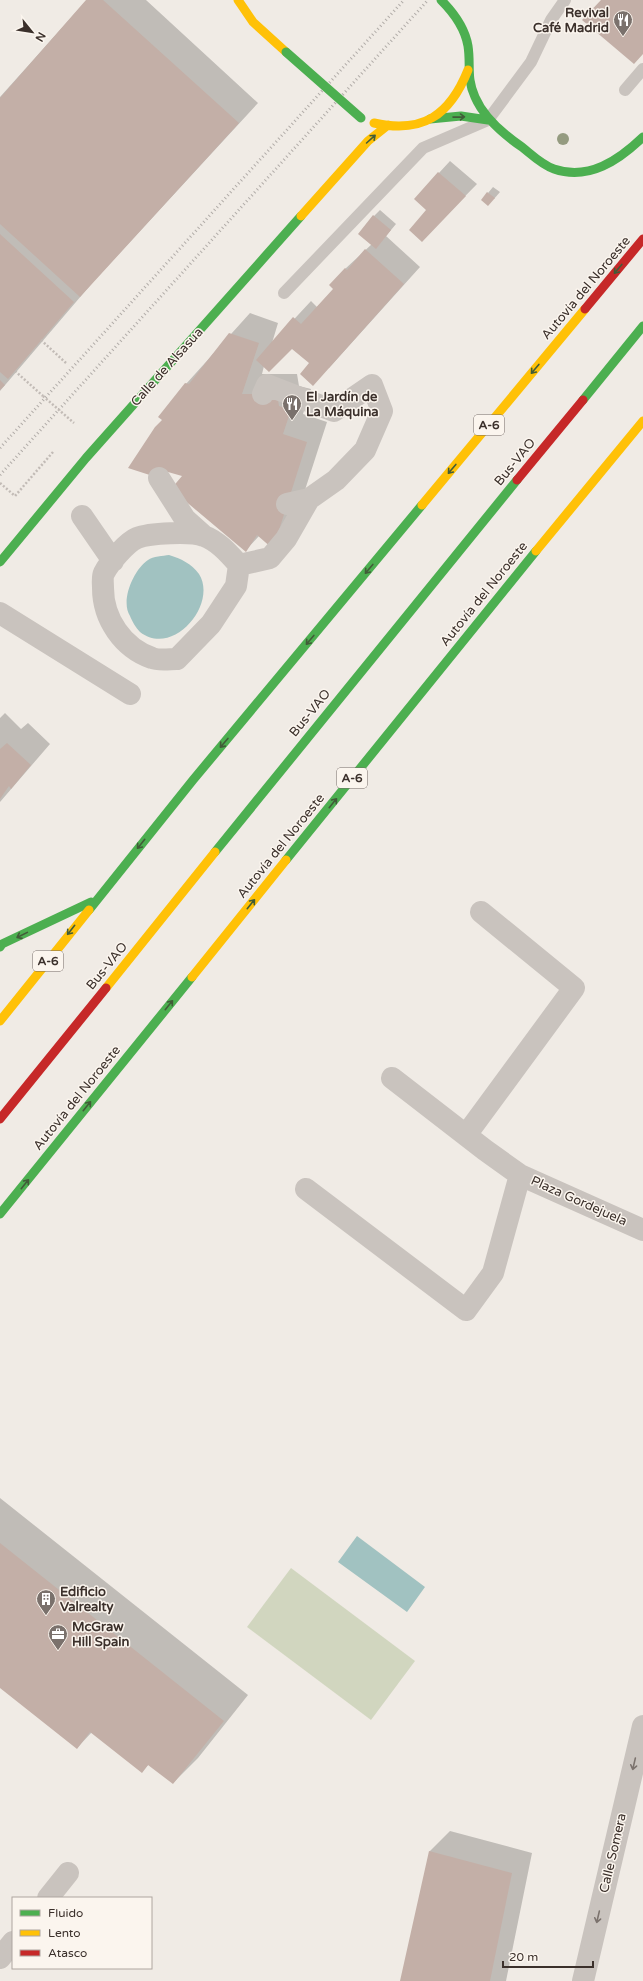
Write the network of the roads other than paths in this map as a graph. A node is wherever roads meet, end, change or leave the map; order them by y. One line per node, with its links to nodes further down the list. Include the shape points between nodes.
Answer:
1 (238, 0): 9 (main road, bridge, via 244,13 259,30 361,121)
2 (441, 0): 5 (main road, via 460,23 468,46)
3 (566, 0): 8 (lane, via 551,20 531,62)
4 (643, 69): 6 (lane)
5 (468, 70): 7 (main road, via 459,93 444,111); 8 (main road, via 475,98)
6 (625, 90)
7 (430, 119): 8 (main road, one-way to 8, via 461,116); 9 (main road, via 423,123 399,127)
8 (488, 120): 10 (main road, via 517,144 554,168 572,173 591,171 612,162); 14 (lane, via 423,148)
9 (388, 125): 12 (main road, Calle de Alsasua, one-way to 9, via 368,141)
10 (643, 137)
11 (358, 139): 12 (main road, Calle de Alsasua)
12 (338, 176): 24 (main road, Calle de Alsasua, via 86,458)
13 (643, 239): 28 (main road, Autovía del Noroeste / A-6, one-way to 28)
14 (284, 293)
15 (643, 326): 33 (main road, Bus-VAO)
16 (263, 394): 19 (street, via 267,385 334,411 372,385 382,411 365,450 336,480)
17 (643, 421): 37 (main road, Autovía del Noroeste / A-6, one-way to 17)
18 (159, 478): 22 (street, via 185,519)
19 (309, 499): 20 (street); 25 (street, via 286,539 270,558)
20 (287, 504)
21 (82, 516): 23 (street)
22 (204, 536): 23 (street, via 187,533 137,538); 25 (street, via 225,550)
23 (113, 561): 25 (street, via 103,574 103,598 110,621 125,642 153,659 177,659 211,624 236,586)
24 (0, 562)
25 (239, 565)
26 (0, 613): 27 (street)
27 (130, 694)
28 (95, 900): 30 (main road, one-way to 30); 31 (main road, Autovía del Noroeste / A-6, one-way to 31)
29 (481, 912): 34 (street, via 574,988)
30 (0, 947)
31 (0, 1021)
32 (392, 1078): 34 (street)
33 (0, 1119)
34 (466, 1135): 35 (street)
35 (520, 1175): 36 (street, Plaza Gordejuela, via 493,1273 466,1310); 38 (street, Plaza Gordejuela)
36 (306, 1189)
37 (0, 1214)
38 (643, 1230)
39 (643, 1726): 44 (street, Calle Somera, one-way to 44)
40 (68, 1873): 41 (street)
41 (49, 1897)
42 (12, 1943): 43 (street)
43 (0, 1958)
44 (583, 1981)

